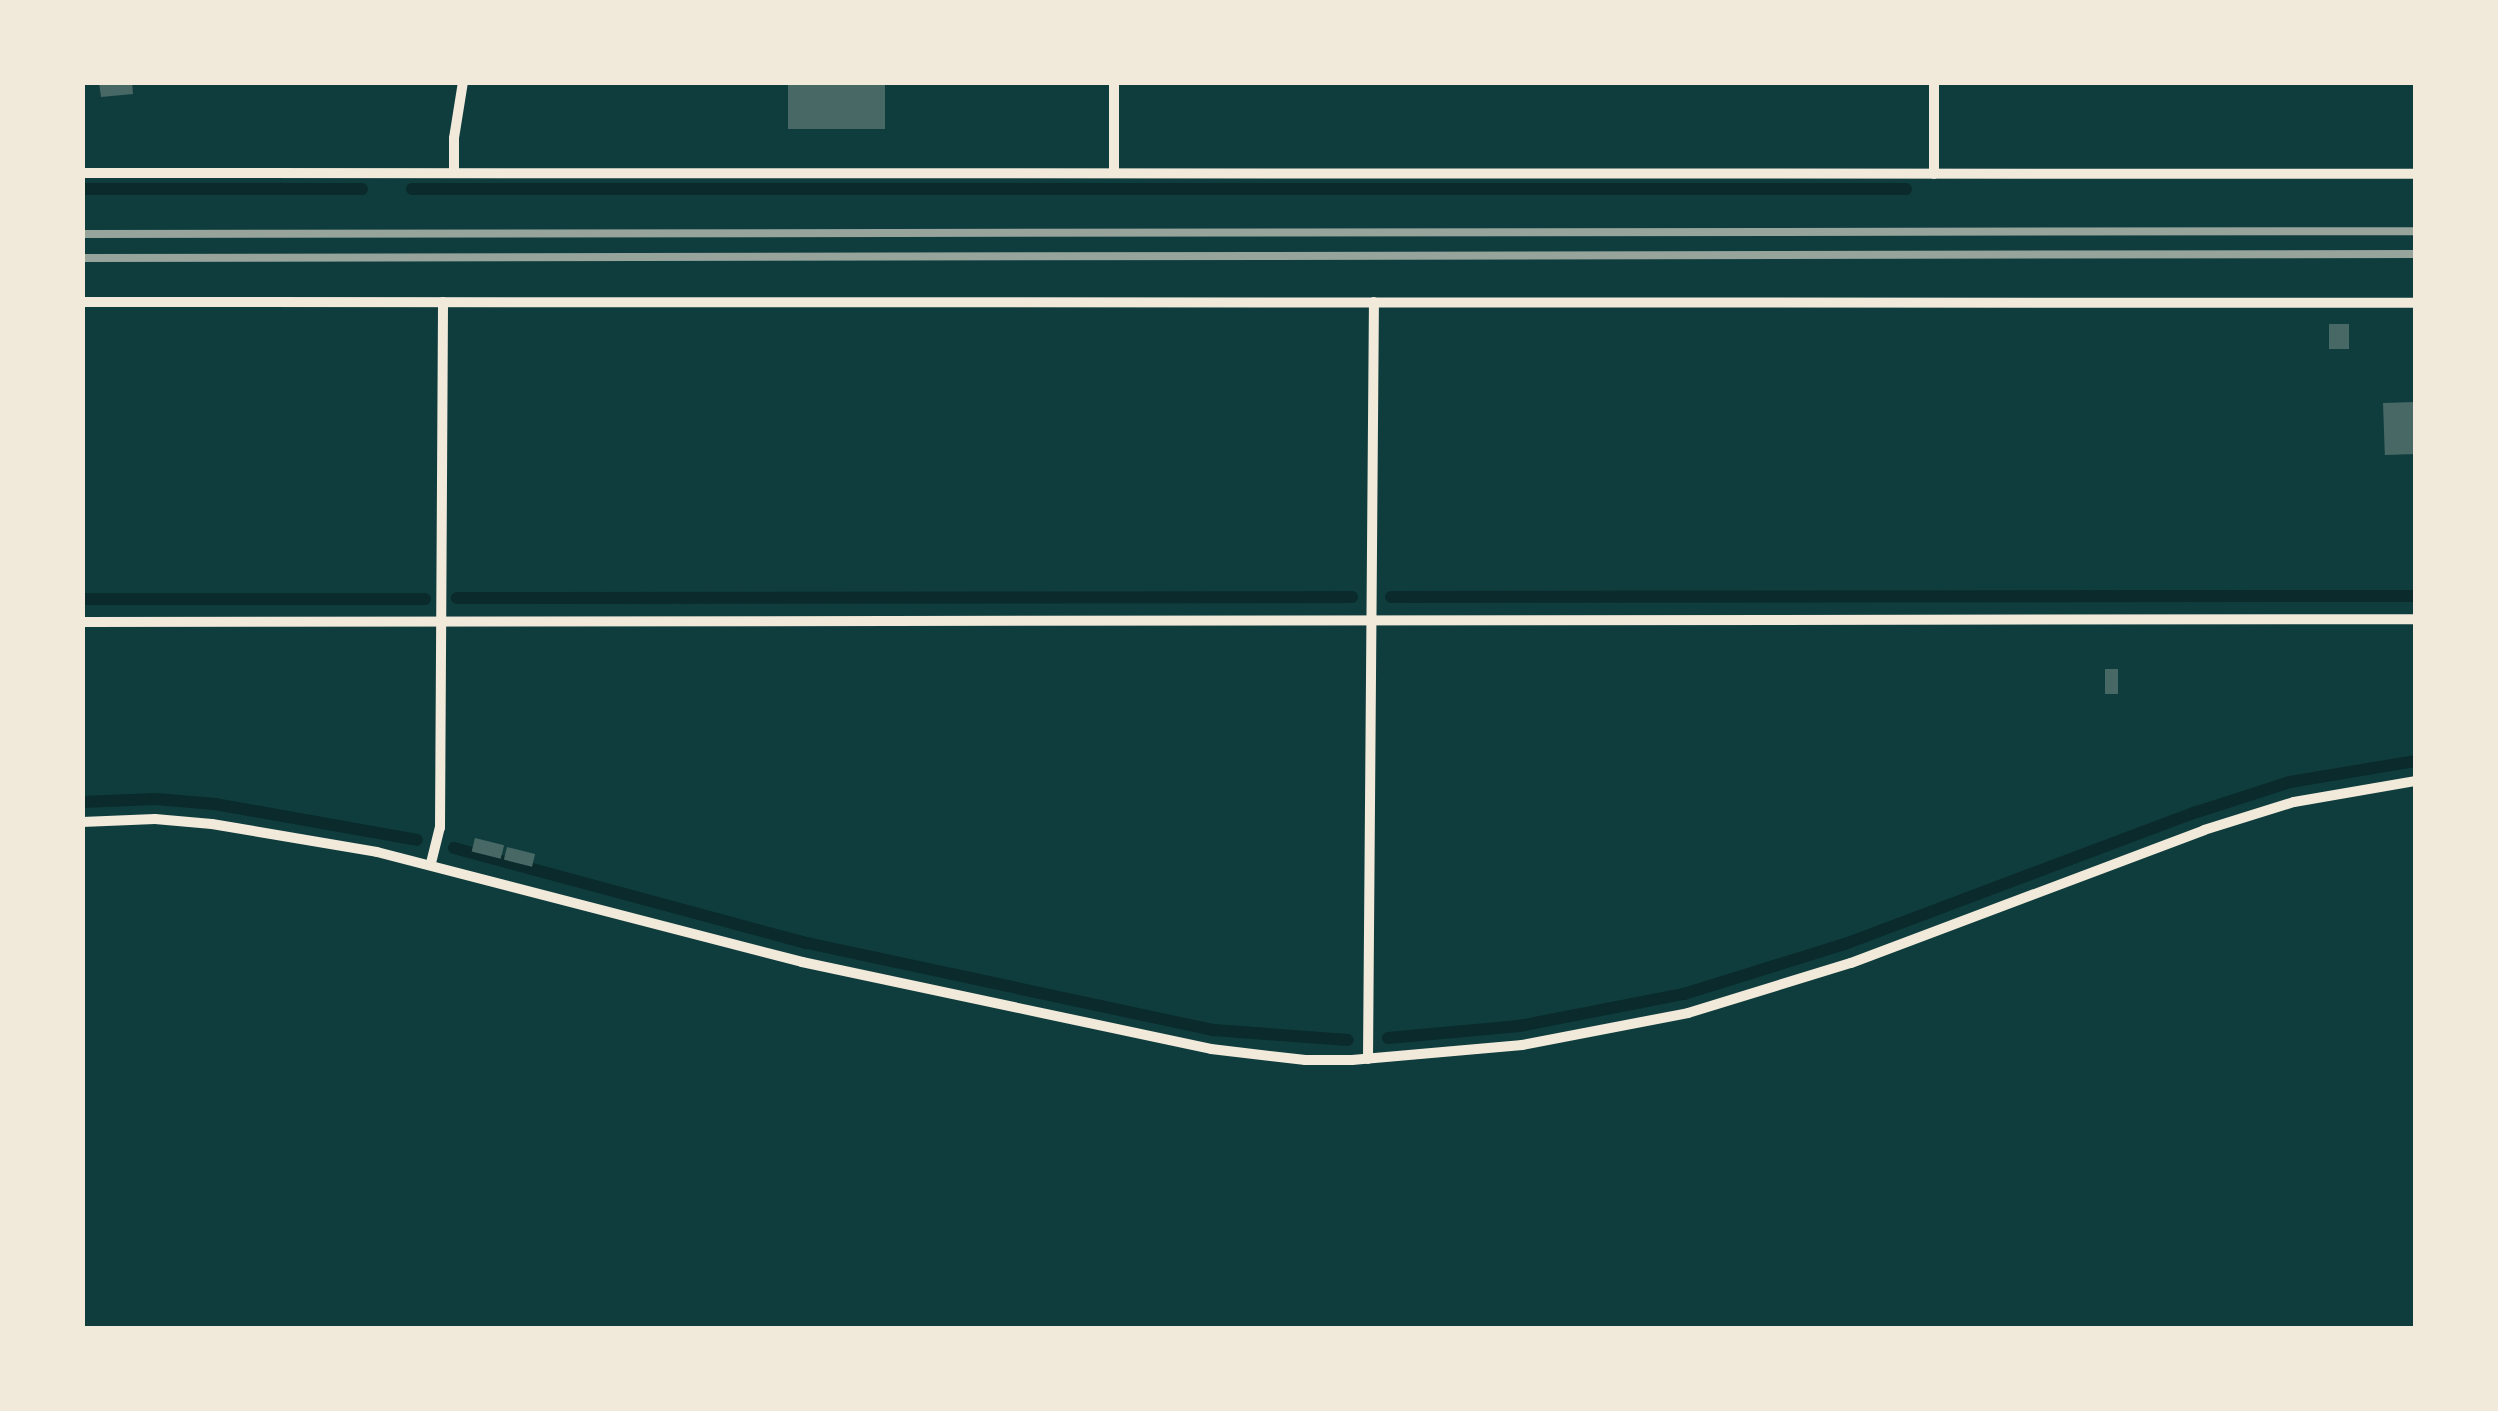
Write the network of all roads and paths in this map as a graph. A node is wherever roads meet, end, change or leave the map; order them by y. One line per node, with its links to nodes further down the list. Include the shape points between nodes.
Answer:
1 (463, 82): 5 (street)
2 (1114, 82): 6 (street)
3 (1934, 82): 7 (street)
4 (82, 174): 5 (street)
5 (454, 174): 6 (street)
6 (1114, 174): 7 (street)
7 (1934, 174): 8 (street)
8 (2416, 174)
9 (82, 302): 10 (street)
10 (443, 302): 11 (street); 16 (street)
11 (1374, 302): 12 (street); 14 (street)
12 (2416, 303)
13 (2416, 619): 14 (street)
14 (1371, 620): 16 (street); 20 (street)
15 (82, 622): 16 (street)
16 (441, 622): 19 (street, via 440,828)
17 (2416, 781): 20 (street, via 2294,802 2204,830 1851,962 1688,1012 1522,1045)
18 (82, 822): 19 (street, via 212,824)
19 (431, 863): 20 (street, via 786,958 1211,1049 1304,1060)
20 (1368, 1059)

